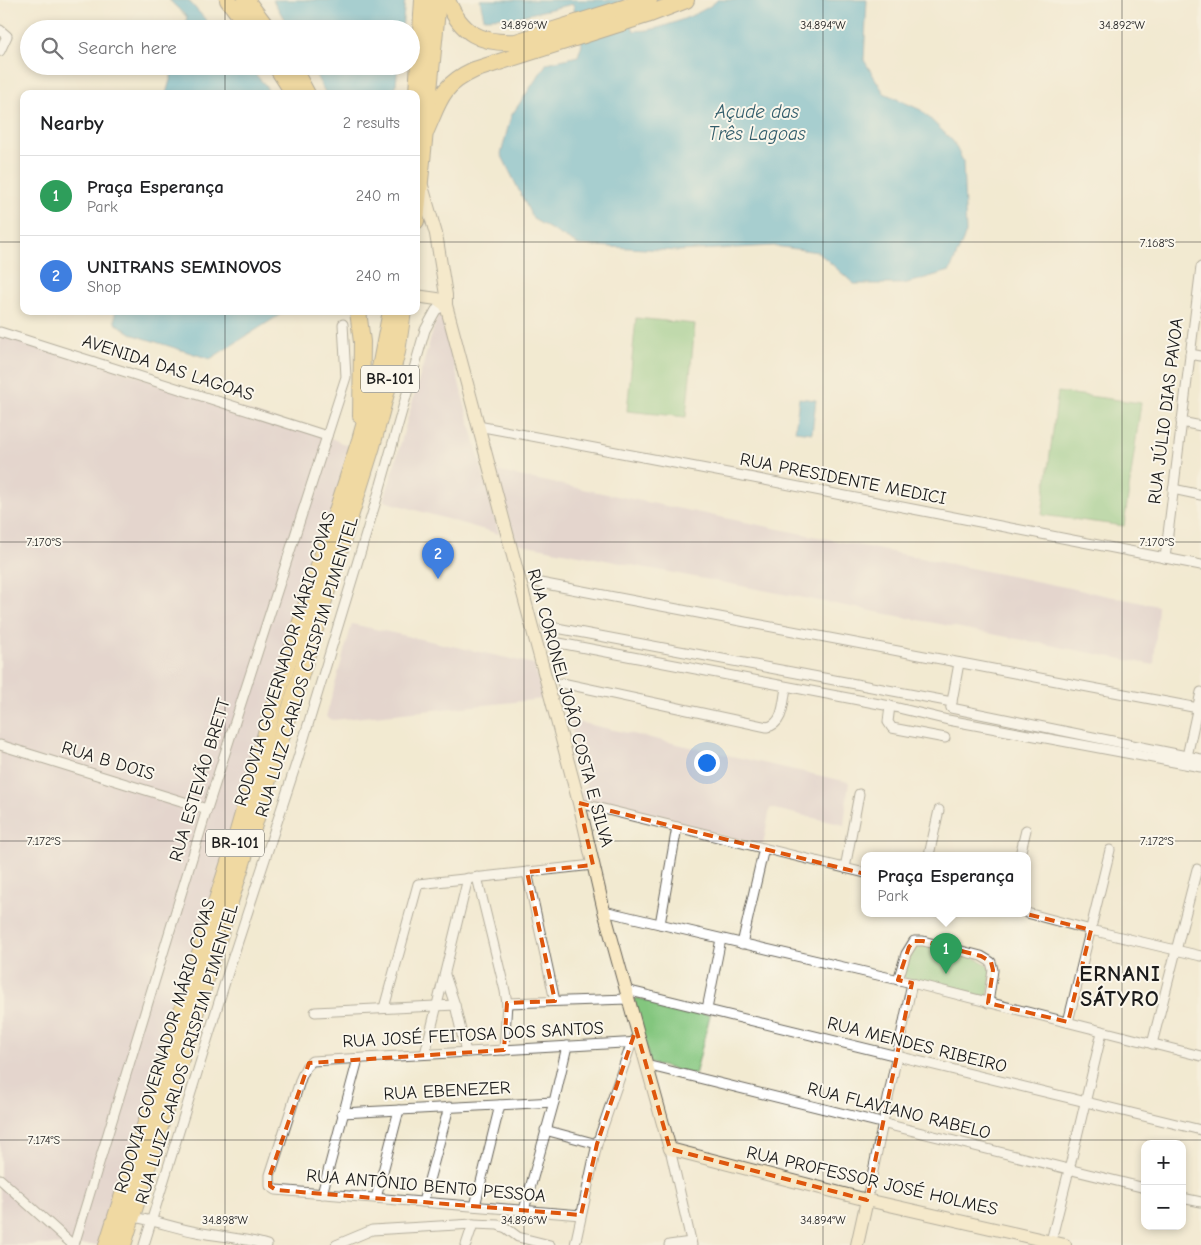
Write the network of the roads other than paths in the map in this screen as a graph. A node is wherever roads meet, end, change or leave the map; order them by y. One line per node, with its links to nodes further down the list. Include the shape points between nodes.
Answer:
1 (228, 0): 9 (highway)
2 (246, 0): 10 (highway)
3 (423, 0): 13 (highway)
4 (438, 0): 21 (highway)
5 (447, 0): 12 (highway, via 459,23 472,34 488,40 516,42)
6 (649, 0): 8 (highway)
7 (686, 0): 8 (highway)
8 (631, 13): 12 (highway)
9 (243, 20)
10 (261, 20)
11 (0, 30): 14 (street, via 7,36)
12 (576, 30): 21 (highway, via 458,77 440,97)
13 (420, 38)
14 (0, 51)
15 (282, 75): 19 (highway)
16 (297, 75): 20 (highway)
17 (417, 75): 18 (highway)
18 (416, 88)
19 (291, 90)
20 (305, 90)
21 (424, 134): 22 (highway)
22 (420, 179): 26 (main road, RUA CORONEL JOÃO COSTA E SILVA, via 436,234)
23 (1201, 267): 24 (street, RUA JÚLIO DIAS PAVOA)
24 (1200, 286): 32 (street, RUA JÚLIO DIAS PAVOA)
25 (420, 296): 26 (main road, via 437,298)
26 (446, 305): 35 (main road, RUA CORONEL JOÃO COSTA E SILVA); 132 (street, RUA LUIZ CARLOS CRISPIM PIMENTEL, via 436,310 425,330 380,488)
27 (359, 315): 38 (highway, via 362,342)
28 (390, 315): 38 (highway, BR-101, via 379,373)
29 (403, 315): 131 (highway, RODOVIA GOVERNADOR MÁRIO COVAS / BR-101, via 372,446)
30 (343, 324): 37 (street, RUA ESTEVÃO BRETT, via 346,377)
31 (0, 332): 37 (street, AVENIDA DAS LAGOAS)
32 (1190, 354): 33 (street); 34 (street, RUA JÚLIO DIAS PAVOA)
33 (1201, 356)
34 (1181, 422): 36 (street); 39 (street, RUA JÚLIO DIAS PAVOA)
35 (478, 426): 41 (street, RUA PRESIDENTE MEDICI); 60 (main road, RUA CORONEL JOÃO COSTA E SILVA)
36 (1201, 426)
37 (327, 436): 61 (street, RUA ESTEVÃO BRETT)
38 (360, 440): 139 (highway, BR-101, via 274,705 231,856)
39 (1173, 489): 40 (street); 41 (street, RUA JÚLIO DIAS PAVOA)
40 (1201, 495)
41 (1164, 558): 42 (street, RUA PRESIDENTE MEDICI)
42 (1201, 565)
43 (535, 582): 46 (street)
44 (546, 626): 50 (street)
45 (554, 642): 48 (street)
46 (959, 663): 50 (street); 52 (street)
47 (562, 683): 48 (street, via 767,727 779,720)
48 (786, 688): 51 (street)
49 (1201, 692): 52 (street)
50 (952, 705): 53 (street); 57 (street)
51 (890, 706): 53 (street); 54 (street, via 888,722 892,728)
52 (1198, 708): 57 (street)
53 (948, 720): 57 (street)
54 (946, 738)
55 (0, 745): 61 (street, RUA B DOIS)
56 (1201, 759): 57 (street)
57 (1186, 760): 58 (street)
58 (1201, 767)
59 (859, 794): 70 (street)
60 (579, 803): 63 (street); 69 (main road, RUA CORONEL JOÃO COSTA E SILVA)
61 (207, 809): 138 (street, RUA ESTEVÃO BRETT)
62 (939, 810): 67 (street)
63 (677, 827): 65 (street); 77 (street)
64 (1026, 830): 68 (street)
65 (764, 848): 70 (street); 80 (street)
66 (1110, 850): 78 (street)
67 (930, 852)
68 (1021, 852)
69 (593, 865): 72 (street); 75 (main road, RUA CORONEL JOÃO COSTA E SILVA)
70 (845, 868): 73 (street)
71 (1196, 869): 81 (street)
72 (527, 872): 74 (street); 87 (street)
73 (861, 872)
74 (473, 878): 83 (street); 88 (street); 92 (street, via 418,884)
75 (604, 911): 77 (street); 86 (main road, RUA CORONEL JOÃO COSTA E SILVA)
76 (1031, 914): 78 (street)
77 (660, 924): 79 (street)
78 (1091, 930): 81 (street); 95 (street)
79 (721, 939): 80 (street); 93 (street)
80 (742, 944): 84 (street)
81 (1177, 950): 82 (street); 98 (street)
82 (1201, 956)
83 (445, 973): 90 (street); 91 (street)
84 (898, 980): 85 (street); 89 (street, via 908,947 923,941 981,956 991,962 993,970)
85 (912, 983): 89 (street); 104 (street)
86 (627, 995): 87 (street, RUA MENDES RIBEIRO); 93 (street, RUA MENDES RIBEIRO); 97 (main road, RUA CORONEL JOÃO COSTA E SILVA)
87 (555, 1001): 88 (street, RUA MENDES RIBEIRO)
88 (507, 1003): 100 (street)
89 (988, 1003): 95 (street)
90 (455, 1005): 91 (street); 101 (street)
91 (437, 1006): 92 (street); 102 (street)
92 (384, 1008): 94 (street)
93 (706, 1009): 104 (street, RUA MENDES RIBEIRO)
94 (315, 1012)
95 (1068, 1022): 96 (street)
96 (1102, 1032): 98 (street); 108 (street)
97 (636, 1042): 99 (street, RUA JOSÉ FEITOSA DOS SANTOS); 106 (main road, RUA CORONEL JOÃO COSTA E SILVA); 116 (street)
98 (1152, 1044): 103 (street)
99 (567, 1046): 100 (street, RUA JOSÉ FEITOSA DOS SANTOS); 107 (street)
100 (504, 1050): 101 (street, RUA JOSÉ FEITOSA DOS SANTOS)
101 (466, 1052): 102 (street, RUA JOSÉ FEITOSA DOS SANTOS)
102 (424, 1054): 105 (street, RUA JOSÉ FEITOSA DOS SANTOS)
103 (1201, 1056)
104 (897, 1057): 108 (street, RUA MENDES RIBEIRO); 113 (street)
105 (358, 1059): 112 (street); 120 (street, RUA JOSÉ FEITOSA DOS SANTOS, via 308,1063 270,1175)
106 (646, 1065): 113 (street, RUA FLAVIANO RABELO); 117 (main road, RUA CORONEL JOÃO COSTA E SILVA)
107 (554, 1102): 109 (street, RUA EBENEZER); 114 (street)
108 (1085, 1102): 115 (street, RUA MENDES RIBEIRO); 118 (street)
109 (500, 1105): 110 (street, RUA EBENEZER); 128 (street)
110 (449, 1107): 111 (street, RUA EBENEZER); 126 (street)
111 (399, 1110): 112 (street, RUA EBENEZER); 123 (street)
112 (342, 1113): 122 (street)
113 (882, 1125): 118 (street, RUA FLAVIANO RABELO); 125 (street)
114 (545, 1130): 116 (street); 129 (street)
115 (1201, 1130)
116 (597, 1144): 130 (street)
117 (670, 1149): 125 (main road, RUA PROFESSOR JOSÉ HOLMES); 136 (street, RUA CORONEL JOÃO COSTA E SILVA)
118 (1070, 1170): 121 (street, RUA FLAVIANO RABELO); 137 (street)
119 (0, 1180): 138 (street)
120 (270, 1186): 122 (street, RUA ANTÔNIO BENTO PESSOA, via 276,1190)
121 (1141, 1187)
122 (322, 1194): 123 (street, RUA ANTÔNIO BENTO PESSOA)
123 (376, 1198): 126 (street, RUA ANTÔNIO BENTO PESSOA)
124 (1186, 1199): 127 (street)
125 (867, 1200): 137 (main road, RUA PROFESSOR JOSÉ HOLMES); 148 (main road)
126 (423, 1202): 128 (street, RUA ANTÔNIO BENTO PESSOA)
127 (1201, 1202)
128 (475, 1206): 129 (street, RUA ANTÔNIO BENTO PESSOA)
129 (524, 1210): 130 (street, RUA ANTÔNIO BENTO PESSOA)
130 (581, 1215): 146 (street)
131 (132, 1217): 132 (street); 140 (highway, RODOVIA GOVERNADOR MÁRIO COVAS / BR-101)
132 (153, 1221): 135 (street); 141 (street, RUA LUIZ CARLOS CRISPIM PIMENTEL)
133 (473, 1224): 134 (street, via 506,1228); 143 (street, via 372,1230); 144 (street)
134 (517, 1241): 145 (street)
135 (252, 1243): 142 (street)
136 (692, 1243): 147 (street)
137 (1050, 1243): 149 (main road, RUA PROFESSOR JOSÉ HOLMES)
138 (73, 1245)
139 (107, 1245)
140 (123, 1245)
141 (144, 1245)
142 (267, 1245)
143 (336, 1245)
144 (466, 1245)
145 (550, 1245)
146 (575, 1245)
147 (669, 1245)
148 (857, 1245)
149 (1065, 1245)

